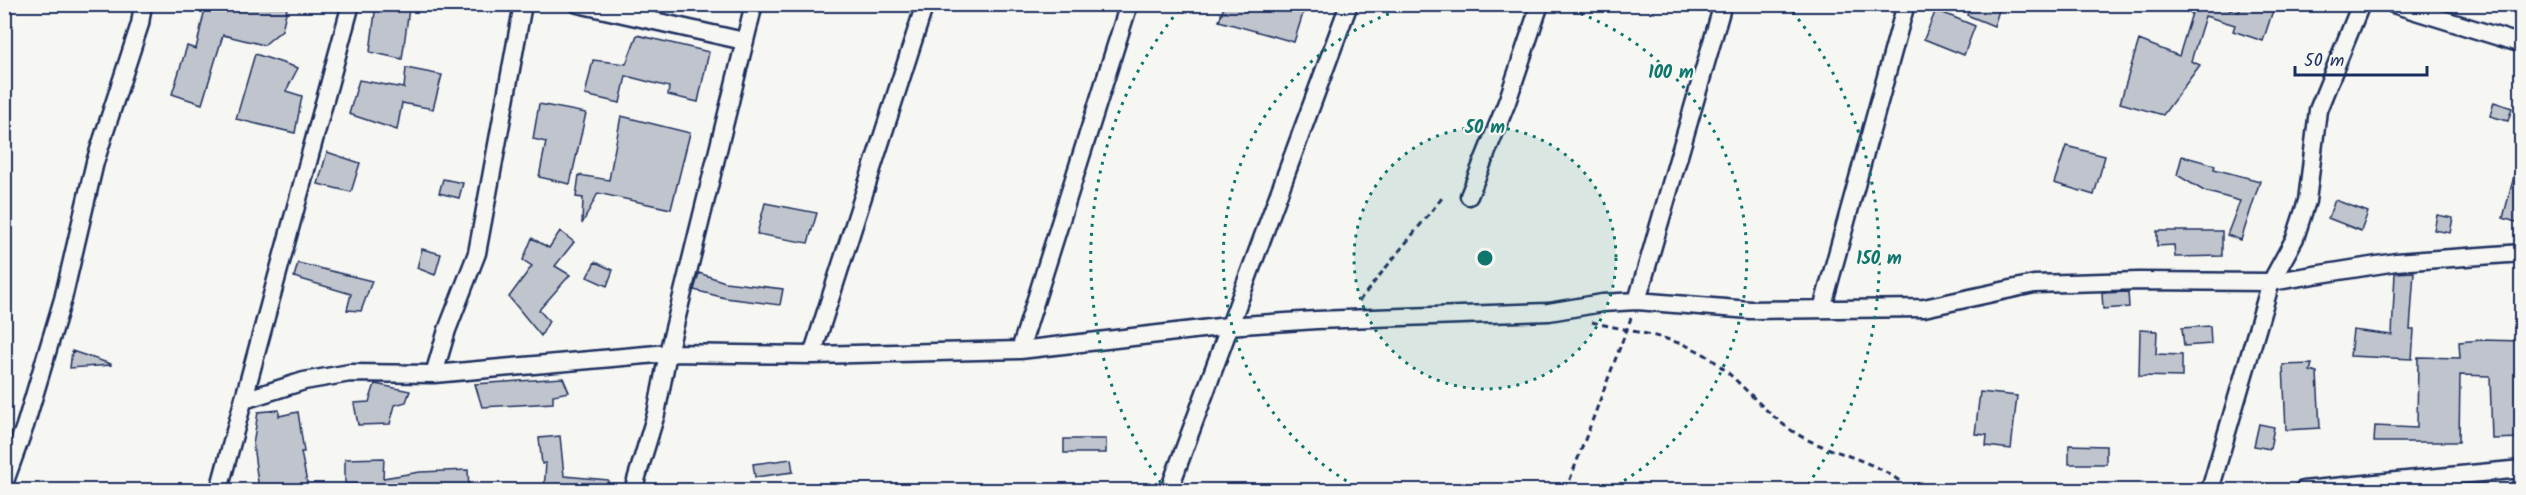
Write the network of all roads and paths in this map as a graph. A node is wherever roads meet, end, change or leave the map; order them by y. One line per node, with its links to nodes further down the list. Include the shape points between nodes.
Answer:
1 (143, 4): 31 (street, via 95,162 63,299)
2 (351, 4): 29 (street)
3 (523, 4): 28 (street, via 477,253)
4 (578, 4): 14 (street)
5 (754, 4): 14 (street)
6 (925, 4): 27 (street)
7 (1129, 4): 25 (street)
8 (1349, 4): 23 (street)
9 (1540, 4): 16 (street, via 1507,102)
10 (1723, 4): 20 (street)
11 (1906, 4): 21 (street)
12 (2361, 4): 19 (street, via 2318,110 2307,201 2295,238)
13 (2393, 4): 15 (street)
14 (744, 41): 26 (street)
15 (2522, 44)
16 (1469, 196)
17 (1442, 198): 22 (path)
18 (2522, 253): 19 (street, via 2396,262)
19 (2271, 282): 21 (street, via 2034,284 1924,308); 37 (street)
20 (1637, 301): 21 (street, via 1750,310); 22 (street, via 1549,312); 24 (path)
21 (1822, 309)
22 (1344, 319): 23 (street)
23 (1228, 326): 25 (street); 34 (street)
24 (1626, 330): 35 (path); 36 (path, via 1701,353 1786,427 1870,463)
25 (1020, 350): 27 (street)
26 (668, 353): 27 (street); 28 (street); 33 (street, via 656,414)
27 (812, 355)
28 (434, 375): 29 (street, via 350,373 304,381)
29 (244, 400): 32 (street)
30 (2522, 469): 38 (street)
31 (4, 484)
32 (219, 490)
33 (633, 490)
34 (1169, 490)
35 (1566, 490)
36 (1910, 490)
37 (2210, 490)
38 (2303, 490)

